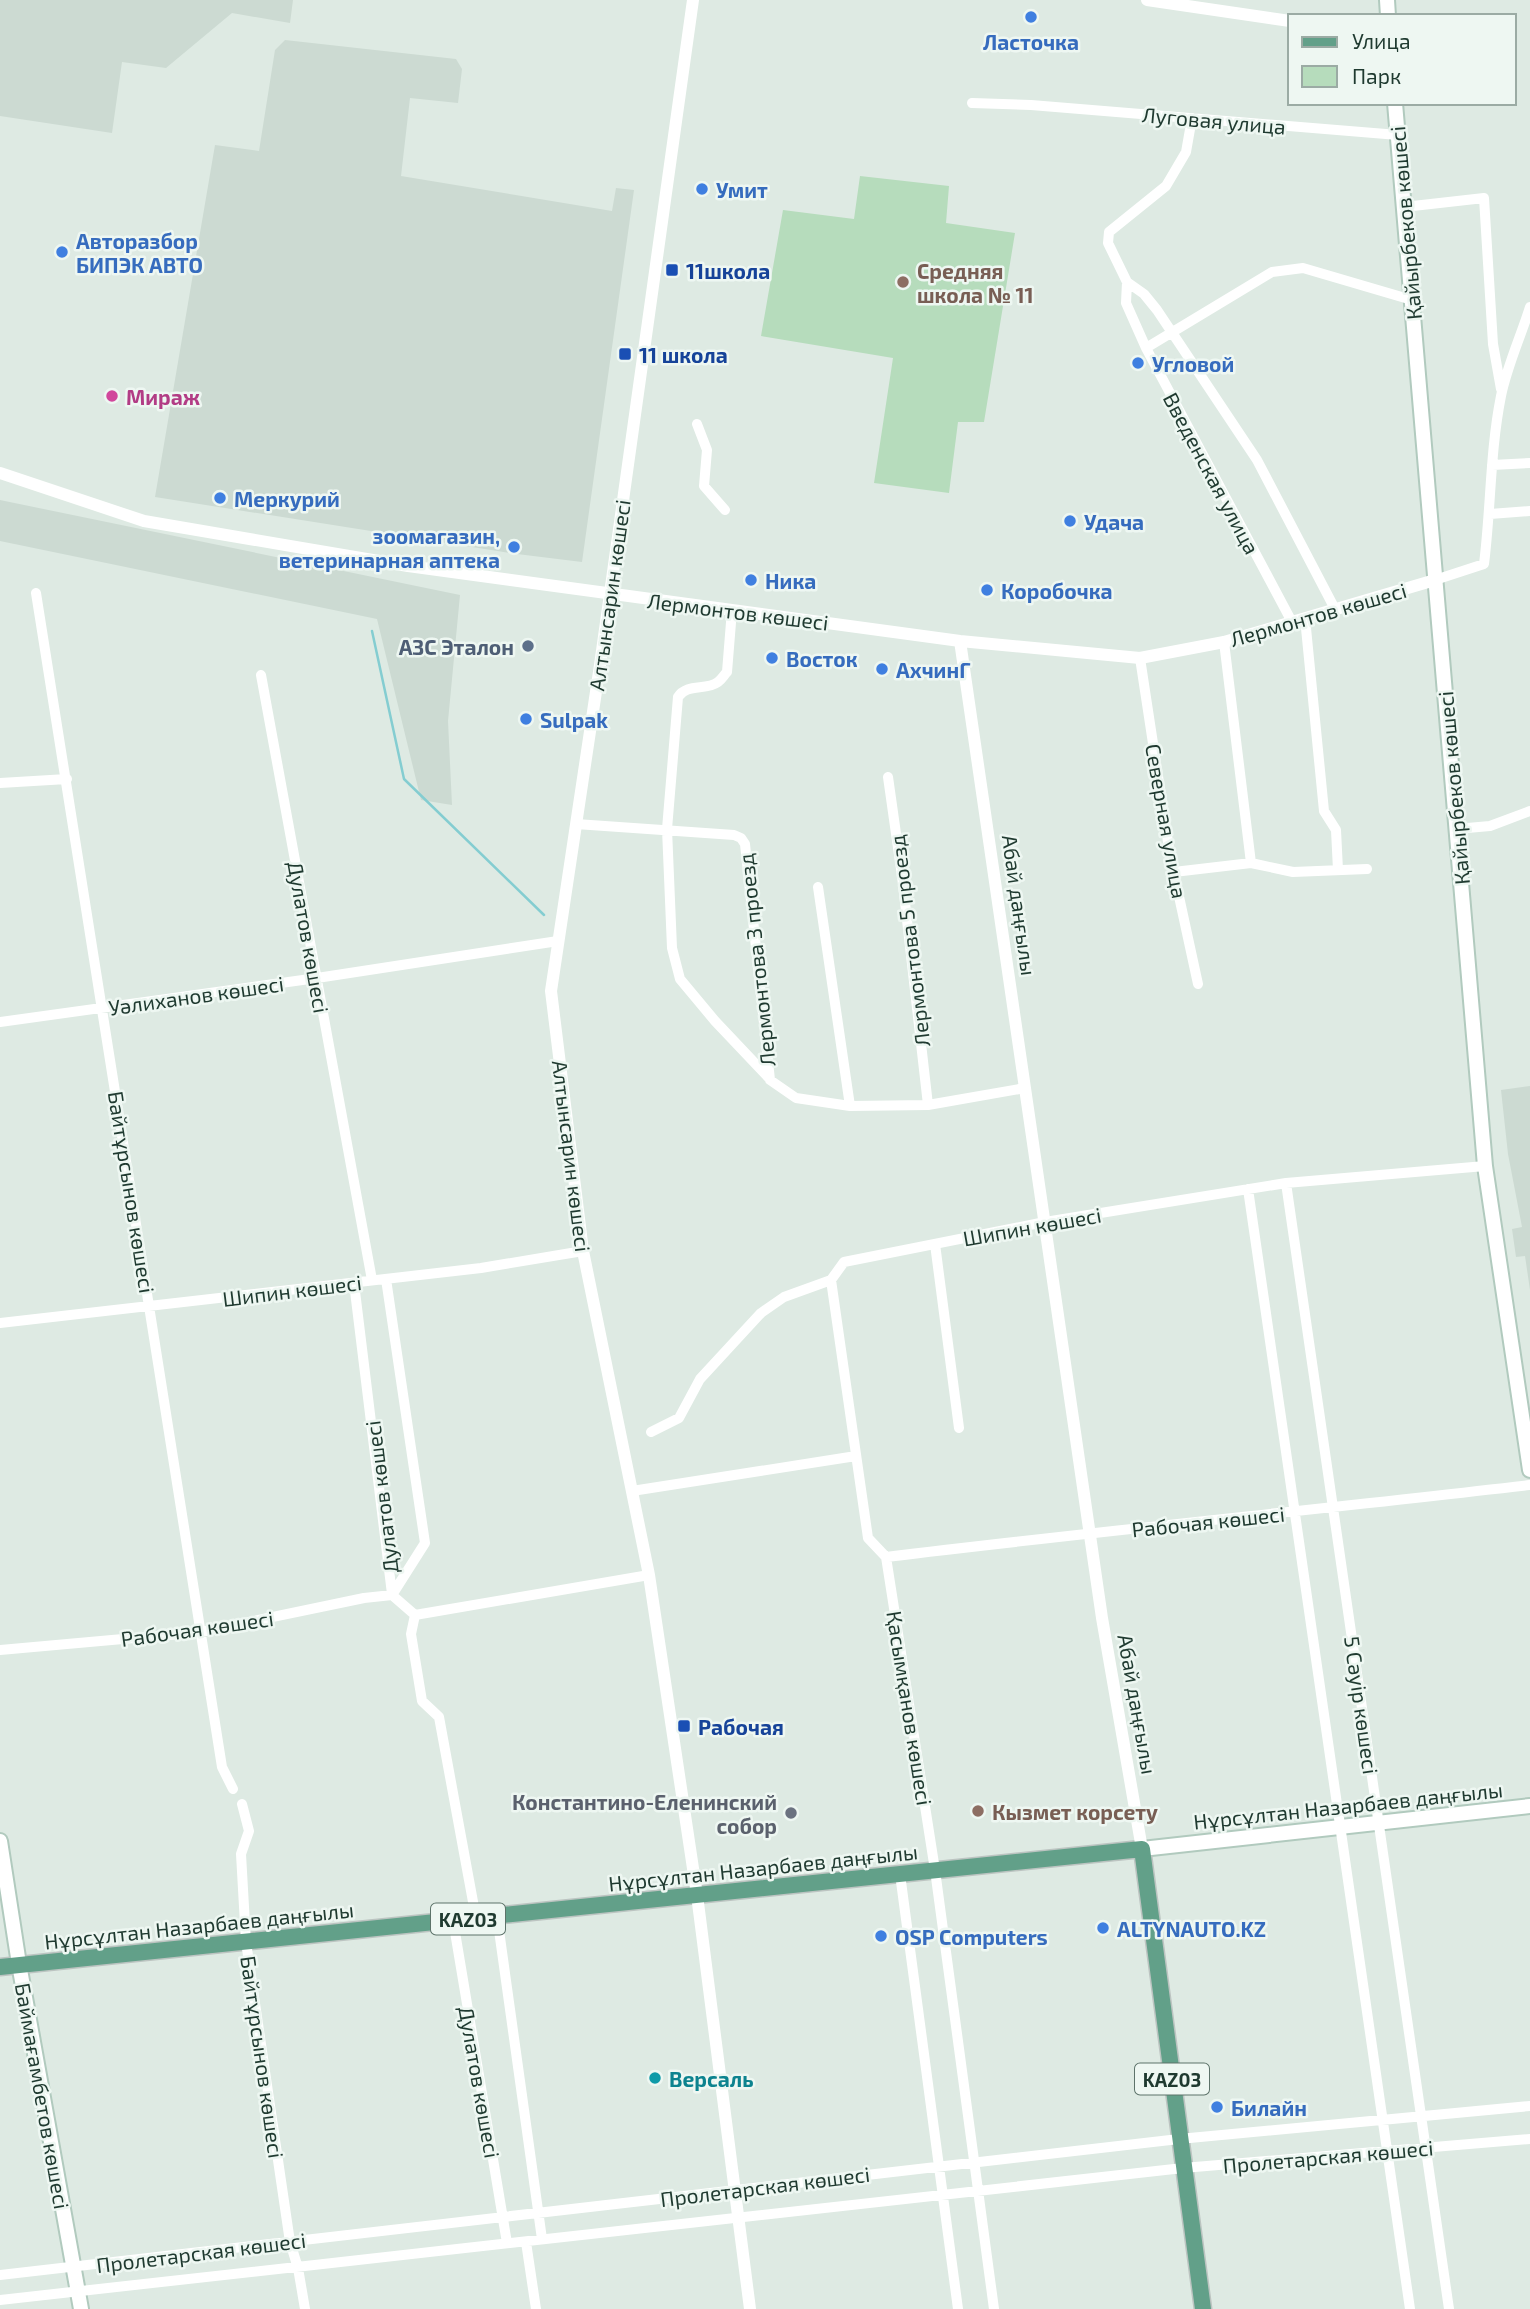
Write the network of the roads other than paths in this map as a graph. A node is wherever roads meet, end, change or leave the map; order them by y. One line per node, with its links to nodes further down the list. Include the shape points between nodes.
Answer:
1 (693, 0): 24 (street, Алтынсарин көшесі)
2 (1147, 0): 3 (street)
3 (1288, 22)
4 (972, 103): 6 (street, Луговая улица)
5 (1395, 105): 7 (main road, Қайырбеков көшесі)
6 (1192, 118): 7 (street, Луговая улица); 9 (street, via 1186,152 1166,186 1107,236)
7 (1398, 135): 8 (main road, Қайырбеков көшесі)
8 (1404, 207): 10 (main road, Қайырбеков көшесі); 14 (street, via 1484,198 1493,344)
9 (1127, 282): 12 (street, via 1144,294); 13 (street, Введенская улица, via 1126,303)
10 (1412, 300): 12 (street, via 1303,268 1283,270 1272,272); 22 (main road, Қайырбеков көшесі)
11 (1529, 313): 14 (street)
12 (1172, 333): 13 (street); 25 (street, via 1257,460)
13 (1146, 348): 28 (street, Введенская улица)
14 (1501, 393): 17 (street)
15 (697, 424): 19 (street, via 707,450 704,486)
16 (1530, 463): 17 (street)
17 (1492, 466): 21 (street)
18 (0, 473): 24 (street, Лермонтов көшесі, via 144,520 408,566)
19 (725, 510)
20 (1530, 511): 21 (street)
21 (1490, 514): 22 (street, via 1484,564)
22 (1435, 580): 25 (street, Лермонтов көшесі); 39 (main road, Қайырбеков көшесі)
23 (36, 593): 34 (street, Байтұрсынов көшесі)
24 (608, 594): 26 (street, Лермонтов көшесі); 37 (street, Алтынсарин көшесі)
25 (1335, 608): 27 (street, Лермонтов көшесі)
26 (732, 610): 29 (street, Лермонтов көшесі); 38 (street, via 727,672 713,685 685,690 678,696)
27 (1305, 618): 28 (street, Лермонтов көшесі); 42 (street, via 1324,811 1336,830)
28 (1292, 622): 30 (street, Лермонтов көшесі)
29 (960, 641): 31 (street, Лермонтов көшесі); 51 (street, Абай даңғылы)
30 (1224, 642): 31 (street, Лермонтов көшесі); 40 (street)
31 (1140, 658): 43 (street, Северная улица)
32 (261, 675): 46 (street, Дулатов көшесі)
33 (888, 778): 52 (street, Лермонтова 5 проезд)
34 (67, 779): 35 (street); 48 (street, Байтұрсынов көшесі)
35 (0, 783)
36 (1530, 811): 39 (street, via 1490,826)
37 (576, 824): 38 (street, Лермонтова 3 проезд); 45 (street, Алтынсарин көшесі)
38 (667, 829): 50 (street, via 672,948 680,979); 50 (street, Лермонтова 3 проезд, via 734,835 745,844)
39 (1456, 829): 54 (main road, Қайырбеков көшесі)
40 (1251, 863): 42 (street, via 1293,872); 43 (street)
41 (1367, 869): 42 (street)
42 (1338, 870)
43 (1174, 872): 47 (street, Северная улица)
44 (818, 887): 53 (street)
45 (558, 941): 46 (street, Уәлиханов көшесі); 59 (street, Алтынсарин көшесі, via 551,991)
46 (317, 978): 48 (street, Уәлиханов көшесі); 61 (street, Дулатов көшесі)
47 (1198, 984)
48 (103, 1008): 49 (street, Уәлиханов көшесі); 64 (street, Байтұрсынов көшесі)
49 (0, 1022)
50 (769, 1079): 53 (street, via 796,1098)
51 (1025, 1088): 52 (street); 57 (street, Абай даңғылы)
52 (928, 1105): 53 (street)
53 (850, 1107)
54 (1485, 1166): 55 (street, Шипин көшесі); 69 (main road, Қайырбеков көшесі)
55 (1286, 1184): 56 (street, Шипин көшесі); 72 (street, 5 Сәуір көшесі)
56 (1248, 1189): 57 (street, Шипин көшесі); 73 (street, 5 Сәуір көшесі)
57 (1045, 1222): 58 (street, Шипин көшесі); 74 (street, Абай даңғылы)
58 (935, 1244): 62 (street, Шипин көшесі, via 844,1262); 66 (street)
59 (583, 1251): 60 (street, Шипин көшесі); 71 (street, Алтынсарин көшесі)
60 (386, 1279): 61 (street, Шипин көшесі); 77 (street, Дулатов көшесі, via 425,1543)
61 (372, 1280): 63 (street, Шипин көшесі)
62 (831, 1280): 67 (street, Шипин көшесі, via 784,1297 761,1313 700,1379 679,1418); 68 (street, Қасымқанов көшесі)
63 (354, 1283): 64 (street, Шипин көшесі); 77 (street, Дулатов көшесі)
64 (150, 1306): 65 (street, Шипин көшесі); 79 (street, Байтұрсынов көшесі)
65 (0, 1323)
66 (959, 1428)
67 (651, 1432)
68 (856, 1456): 71 (street); 75 (street, Қасымқанов көшесі, via 868,1538)
69 (1530, 1470)
70 (1530, 1486): 72 (street, Рабочая көшесі)
71 (632, 1491): 76 (street, Алтынсарин көшесі)
72 (1333, 1508): 73 (street, Рабочая көшесі); 84 (street, 5 Сәуір көшесі)
73 (1295, 1512): 74 (street, Рабочая көшесі); 85 (street, 5 Сәуір көшесі)
74 (1090, 1532): 75 (street, Рабочая көшесі); 87 (street, Абай даңғылы)
75 (886, 1557): 88 (street, Қасымқанов көшесі)
76 (649, 1575): 78 (street); 90 (street, Алтынсарин көшесі)
77 (395, 1597): 78 (street); 79 (street, Рабочая көшесі, via 364,1598)
78 (411, 1611): 92 (street, via 422,1701 439,1717)
79 (201, 1632): 80 (street, Рабочая көшесі); 81 (street, Байтұрсынов көшесі, via 222,1767)
80 (0, 1650)
81 (233, 1789)
82 (243, 1804): 94 (street, Байтұрсынов көшесі, via 249,1831 241,1854)
83 (1530, 1806): 84 (main road, Нұрсұлтан Назарбаев даңғылы)
84 (1379, 1822): 85 (main road, Нұрсұлтан Назарбаев даңғылы); 98 (street, 5 Сәуір көшесі)
85 (1340, 1826): 87 (main road, Нұрсұлтан Назарбаев даңғылы); 99 (street, 5 Сәуір көшесі)
86 (0, 1841): 95 (main road, Баймағамбетов көшесі)
87 (1142, 1849): 88 (main road, Нұрсұлтан Назарбаев даңғылы / KАZ03); 100 (main road, Абай даңғылы / KАZ03)
88 (936, 1870): 89 (main road, Нұрсұлтан Назарбаев даңғылы / KАZ03); 104 (street, Қасымқанов көшесі)
89 (900, 1874): 90 (main road, Нұрсұлтан Назарбаев даңғылы / KАZ03); 105 (street)
90 (697, 1895): 91 (main road, Нұрсұлтан Назарбаев даңғылы / KАZ03); 107 (street, Алтынсарин көшесі)
91 (497, 1916): 92 (main road, Нұрсұлтан Назарбаев даңғылы / KАZ03); 110 (street, Дулатов көшесі)
92 (475, 1918): 93 (main road, Нұрсұлтан Назарбаев даңғылы / KАZ03)
93 (453, 1920): 94 (main road, Нұрсұлтан Назарбаев даңғылы / KАZ03); 111 (street, Дулатов көшесі)
94 (246, 1942): 95 (main road, Нұрсұлтан Назарбаев даңғылы / KАZ03); 114 (street, Байтұрсынов көшесі)
95 (19, 1964): 96 (main road, Нұрсұлтан Назарбаев даңғылы / KАZ03); 117 (main road, Баймағамбетов көшесі)
96 (0, 1967)
97 (1530, 2106): 98 (street, Пролетарская көшесі)
98 (1421, 2116): 99 (street, Пролетарская көшесі); 102 (street, 5 Сәуір көшесі)
99 (1383, 2120): 100 (street, Пролетарская көшесі); 103 (street, 5 Сәуір көшесі)
100 (1179, 2139): 104 (street, Пролетарская көшесі); 106 (main road, Абай даңғылы / KАZ03)
101 (1530, 2140): 102 (street, Пролетарская көшесі)
102 (1426, 2148): 103 (street, Пролетарская көшесі); 130 (street, 5 Сәуір көшесі)
103 (1388, 2151): 106 (street, Пролетарская көшесі); 129 (street, 5 Сәуір көшесі)
104 (974, 2162): 105 (street, Пролетарская көшесі); 108 (street, Қасымқанов көшесі)
105 (939, 2166): 107 (street, Пролетарская көшесі); 109 (street)
106 (1183, 2168): 108 (street, Пролетарская көшесі); 128 (main road, Абай даңғылы / KАZ03)
107 (734, 2190): 110 (street, Пролетарская көшесі); 112 (street, Алтынсарин көшесі)
108 (978, 2191): 109 (street, Пролетарская көшесі); 127 (street, Қасымқанов көшесі)
109 (943, 2195): 112 (street, Пролетарская көшесі); 126 (street)
110 (538, 2212): 111 (street, Пролетарская көшесі); 113 (street, Дулатов көшесі)
111 (503, 2216): 114 (street, Пролетарская көшесі); 116 (street, Дулатов көшесі)
112 (738, 2218): 113 (street, Пролетарская көшесі); 125 (street, Алтынсарин көшесі)
113 (542, 2239): 115 (street, Пролетарская көшесі)
114 (290, 2242): 117 (street, Пролетарская көшесі); 118 (street, Байтұрсынов көшесі)
115 (526, 2242): 116 (street, Пролетарская көшесі); 124 (street)
116 (508, 2243): 118 (street, Пролетарская көшесі)
117 (74, 2267): 119 (street, Пролетарская көшесі); 120 (main road, Баймағамбетов көшесі)
118 (298, 2268): 120 (street, Пролетарская көшесі); 123 (street, Байтұрсынов көшесі)
119 (0, 2275)
120 (78, 2291): 121 (street, Пролетарская көшесі); 122 (main road, Баймағамбетов көшесі)
121 (0, 2300)
122 (81, 2309)
123 (305, 2309)
124 (536, 2309)
125 (750, 2309)
126 (958, 2309)
127 (994, 2309)
128 (1203, 2309)
129 (1410, 2309)
130 (1449, 2309)

